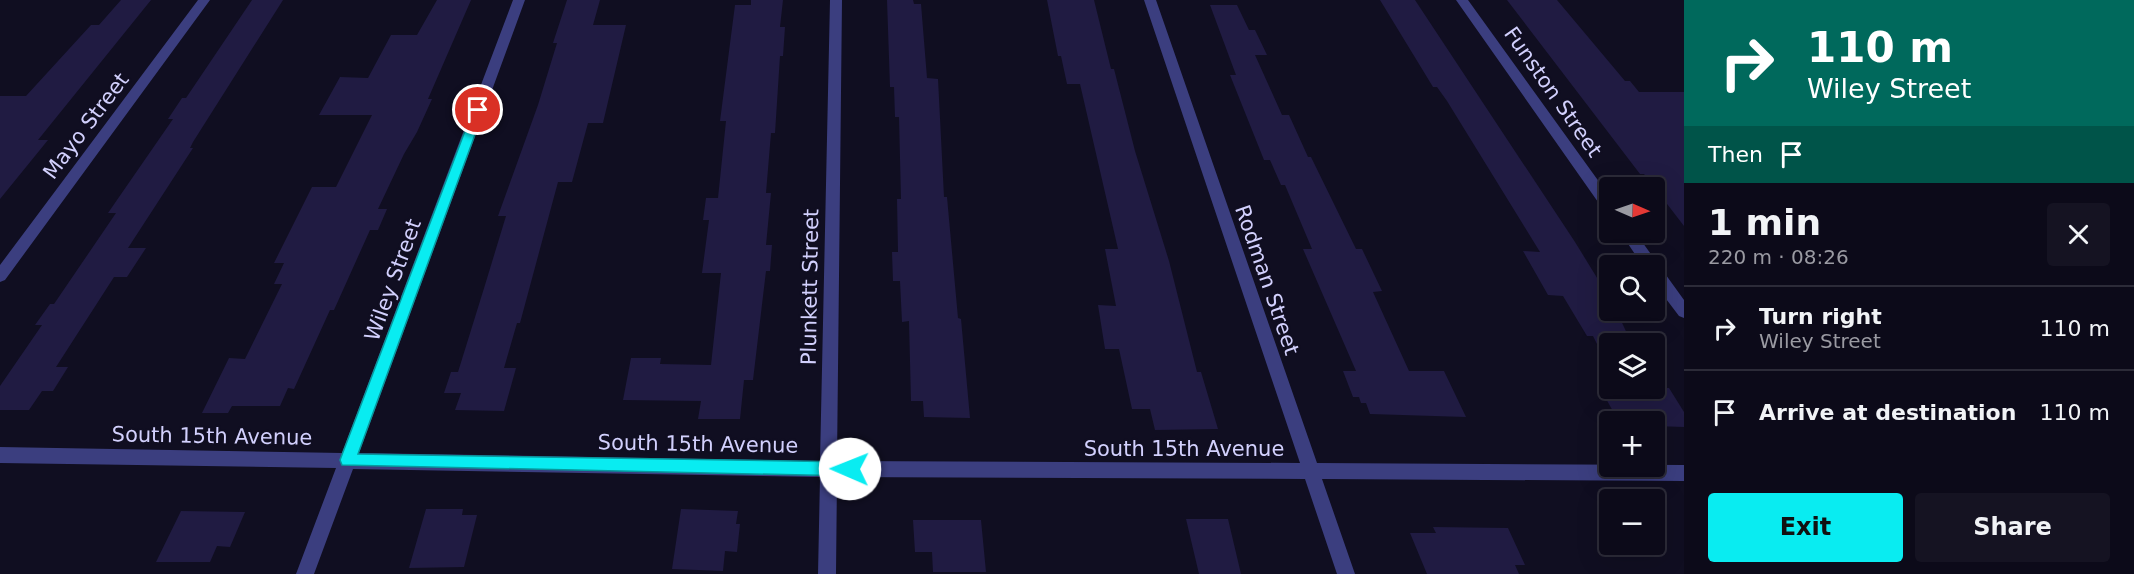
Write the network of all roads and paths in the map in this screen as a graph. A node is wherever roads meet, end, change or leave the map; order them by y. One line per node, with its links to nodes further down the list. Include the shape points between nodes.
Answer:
1 (204, 0): 7 (street, Mayo Street)
2 (519, 0): 11 (street, Wiley Street)
3 (836, 0): 12 (street, Plunkett Street)
4 (1150, 0): 13 (street, Rodman Street)
5 (1462, 0): 6 (street, Funston Street)
6 (1599, 193)
7 (0, 276)
8 (1665, 286): 9 (street)
9 (1684, 312)
10 (0, 455): 11 (street, South 15th Avenue)
11 (348, 460): 12 (street, South 15th Avenue); 15 (street, Wiley Street)
12 (828, 469): 13 (street, South 15th Avenue); 16 (street, Plunkett Street)
13 (1311, 472): 14 (street, South 15th Avenue); 17 (street, Rodman Street)
14 (1684, 473)
15 (305, 574)
16 (827, 574)
17 (1346, 574)

